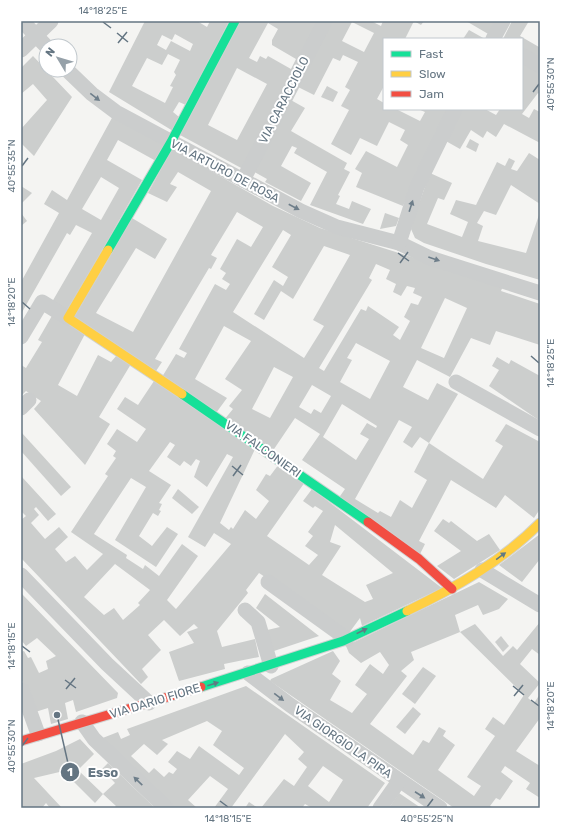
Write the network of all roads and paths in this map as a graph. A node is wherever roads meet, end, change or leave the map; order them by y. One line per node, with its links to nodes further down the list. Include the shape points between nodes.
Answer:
1 (22, 21): 6 (street)
2 (51, 21): 6 (street)
3 (235, 21): 14 (street)
4 (325, 21): 15 (street, VIA CARACCIOLO)
5 (503, 21): 8 (street)
6 (36, 35): 7 (street); 9 (street)
7 (39, 38)
8 (494, 38)
9 (21, 50)
10 (523, 56): 11 (street)
11 (540, 66)
12 (75, 78): 14 (street, VIA ARTURO DE ROSA, one-way to 14, via 116,112)
13 (455, 110): 16 (street, one-way to 13, via 417,187)
14 (171, 142): 15 (street, VIA ARTURO DE ROSA); 18 (street)
15 (244, 180): 16 (street, VIA ARTURO DE ROSA, one-way to 16, via 337,227)
16 (399, 243): 17 (street, VIA ARTURO DE ROSA, one-way to 17, via 430,258)
17 (540, 293)
18 (68, 318): 19 (street, VIA FALCONIERI, via 42,302); 26 (street, VIA FALCONIERI, via 376,528 419,559)
19 (21, 337)
20 (456, 382): 21 (street)
21 (540, 429)
22 (540, 523): 23 (street, VIA DARIO FIORE, one-way to 22, via 520,543)
23 (482, 570): 26 (street, VIA DARIO FIORE); 27 (street)
24 (21, 575): 33 (street, via 107,664)
25 (268, 582): 29 (street)
26 (452, 589): 29 (street, VIA DARIO FIORE, one-way to 26)
27 (540, 605)
28 (245, 610): 30 (street, via 258,622)
29 (347, 639): 30 (street, VIA DARIO FIORE)
30 (271, 666): 31 (street, VIA DARIO FIORE)
31 (248, 673): 33 (street, VIA DARIO FIORE, one-way to 31); 37 (street, VIA GIORGIO LA PIRA, one-way to 37)
32 (22, 690): 35 (street)
33 (149, 703): 34 (street, VIA DARIO FIORE)
34 (82, 722): 35 (street, VIA DARIO FIORE); 38 (street, one-way to 34, via 94,739)
35 (38, 734): 36 (street, VIA DARIO FIORE)
36 (21, 741)
37 (399, 781): 39 (street); 40 (street, VIA GIORGIO LA PIRA, one-way to 40)
38 (166, 808)
39 (380, 808)
40 (440, 808)

